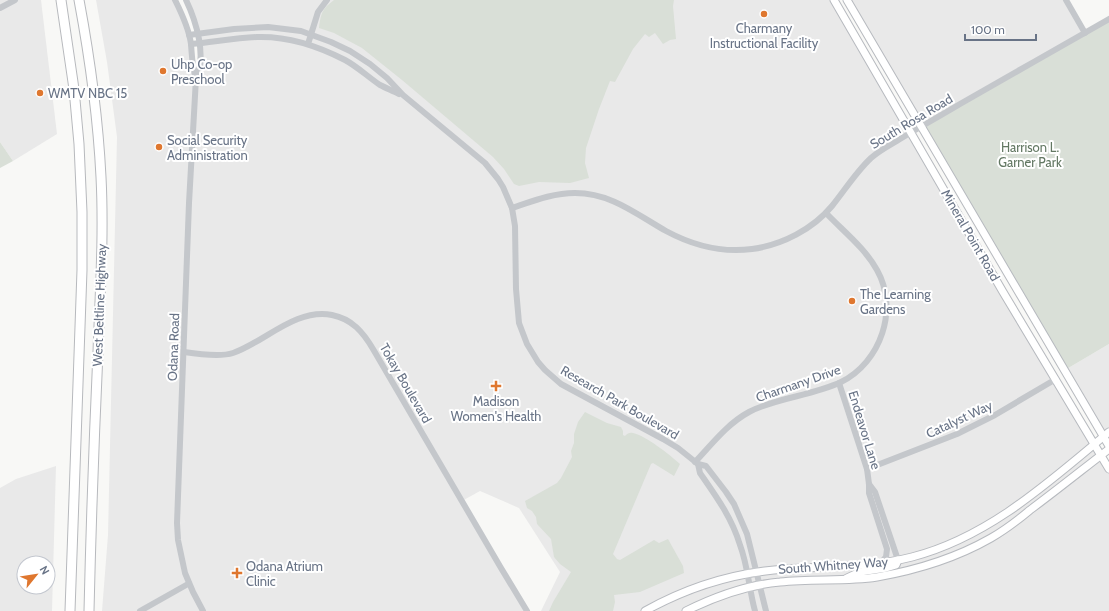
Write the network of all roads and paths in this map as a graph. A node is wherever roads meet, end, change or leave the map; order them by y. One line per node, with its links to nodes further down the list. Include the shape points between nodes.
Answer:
1 (15, 0): 10 (street)
2 (61, 0): 44 (highway, West Beltline Highway, via 80,144 82,212)
3 (79, 0): 45 (highway, West Beltline Highway, via 95,106 102,209)
4 (175, 0): 14 (street, Odana Road)
5 (186, 0): 12 (street, Odana Road)
6 (327, 0): 15 (street, via 318,12)
7 (834, 0): 22 (main road, Mineral Point Road)
8 (847, 0): 21 (main road, Mineral Point Road)
9 (1066, 0): 13 (street)
10 (0, 8)
11 (1109, 19): 13 (street, South Rosa Road)
12 (197, 33): 14 (street, Research Park Boulevard); 15 (street, Research Park Boulevard, via 268,27); 16 (street, Odana Road)
13 (1084, 33): 21 (street, South Rosa Road)
14 (189, 34): 17 (street, Odana Road)
15 (311, 34): 18 (street); 20 (street, Research Park Boulevard, via 360,57 387,78)
16 (200, 43): 17 (street, Research Park Boulevard); 18 (street, Research Park Boulevard, via 263,37); 19 (street, Odana Road, via 199,71)
17 (191, 44): 19 (street, Odana Road)
18 (308, 44): 20 (street, Research Park Boulevard, via 354,65 381,85)
19 (196, 78): 25 (street, Odana Road)
20 (402, 95): 23 (street, Research Park Boulevard, via 485,163 498,178)
21 (922, 126): 22 (street, South Rosa Road); 28 (main road, Mineral Point Road)
22 (911, 132): 24 (street, South Rosa Road, via 872,158); 26 (main road, Mineral Point Road)
23 (512, 208): 24 (street, South Rosa Road, via 547,196 577,193 595,196 611,199 689,242 712,248 737,250 760,248 786,239); 32 (street, Research Park Boulevard, via 516,238 519,318 527,344 538,362 561,384 663,439)
24 (826, 213): 27 (street, Charmany Drive, via 872,263 883,285 886,305 885,326 874,350 862,367)
25 (184, 352): 41 (street, Odana Road, via 177,523 178,540); 48 (street, Tokay Boulevard, via 232,353 304,317 322,314 340,317 353,324 373,349)
26 (1056, 380): 29 (main road, Mineral Point Road); 33 (street, Catalyst Way, via 958,434)
27 (839, 382): 32 (street, Charmany Drive, via 748,412 727,428); 33 (street, Endeavor Lane)
28 (1106, 435): 29 (main road, South Whitney Way); 30 (main road, Mineral Point Road)
29 (1094, 444): 31 (main road, Mineral Point Road); 36 (main road, South Whitney Way, via 1022,502 990,524 957,541)
30 (1109, 447): 31 (main road, South Whitney Way)
31 (1100, 455): 34 (main road, Mineral Point Road); 40 (main road, South Whitney Way, via 1005,529 970,548 939,562 913,569 875,577)
32 (697, 463): 38 (street, Research Park Boulevard, via 706,466 734,504 747,534); 39 (street, via 700,473 729,518 741,547)
33 (867, 469): 35 (street, Endeavor Lane)
34 (1109, 469)
35 (869, 484): 36 (street, Endeavor Lane, via 875,492); 37 (street, Endeavor Lane, via 869,493 887,549 886,556)
36 (898, 560): 37 (main road, South Whitney Way); 40 (main road, via 896,565 860,572)
37 (880, 564): 38 (main road, South Whitney Way)
38 (756, 572): 39 (main road, South Whitney Way); 42 (street, Research Park Boulevard)
39 (747, 574): 43 (street); 49 (main road, South Whitney Way, via 708,584)
40 (843, 580): 42 (main road, South Whitney Way)
41 (188, 584): 46 (street); 47 (street, Odana Road)
42 (759, 585): 43 (main road, South Whitney Way); 52 (street, Research Park Boulevard)
43 (749, 586): 50 (main road, South Whitney Way, via 718,596); 51 (street)
44 (70, 611)
45 (89, 611)
46 (140, 611)
47 (203, 611)
48 (527, 611)
49 (645, 611)
50 (686, 611)
51 (755, 611)
52 (766, 611)

